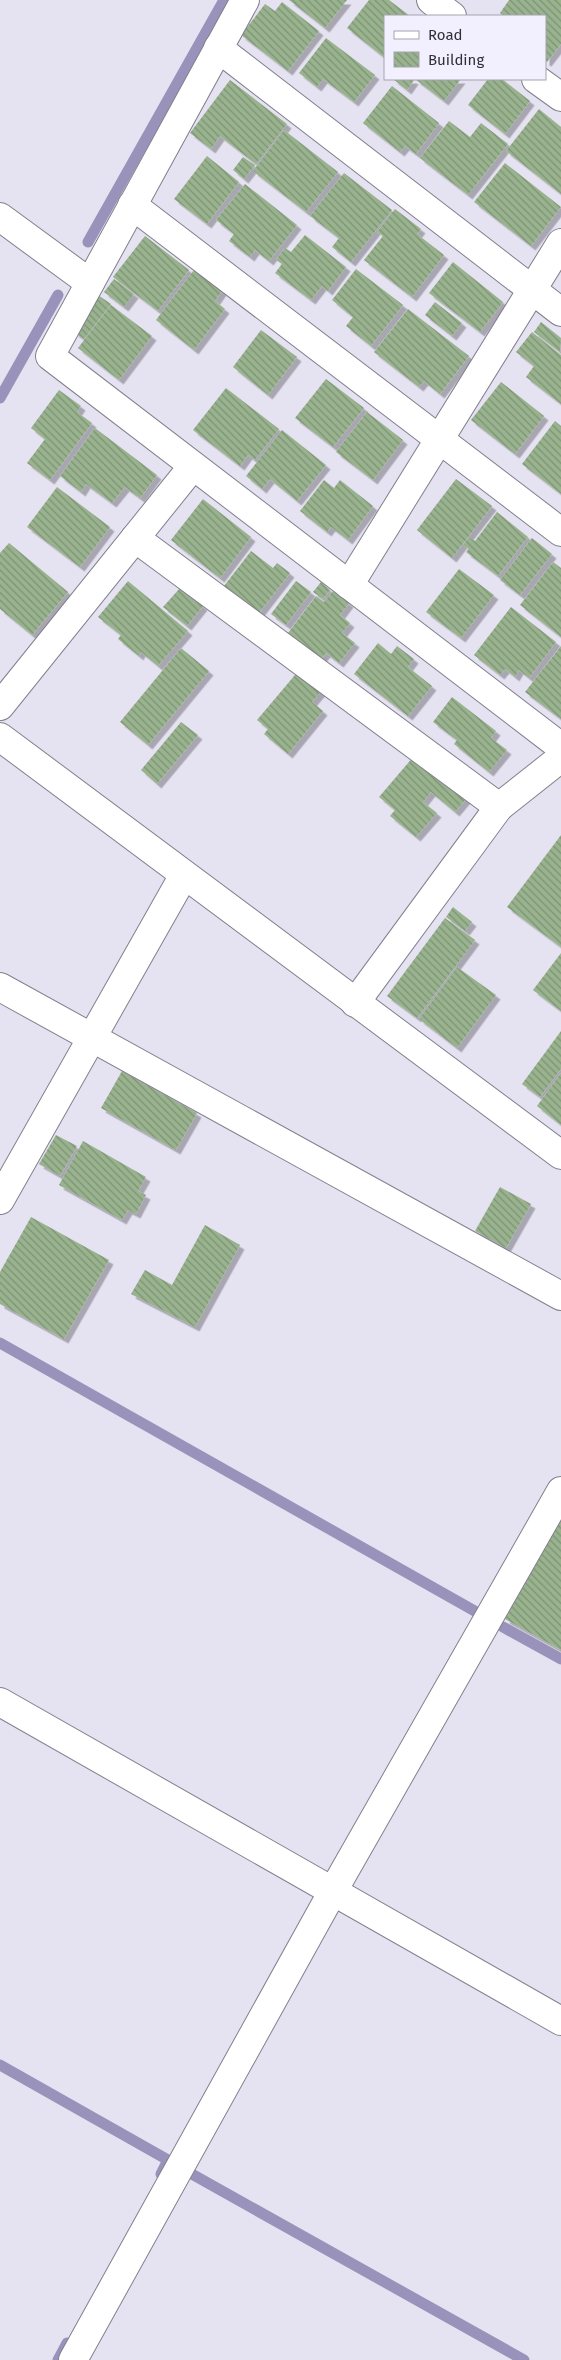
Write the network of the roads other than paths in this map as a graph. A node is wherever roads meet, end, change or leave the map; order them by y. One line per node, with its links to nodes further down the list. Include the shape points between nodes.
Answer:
1 (245, 0): 4 (street)
2 (430, 0): 3 (street)
3 (451, 15)
4 (218, 48): 7 (street); 11 (street)
5 (537, 80): 6 (street)
6 (561, 97)
7 (132, 205): 10 (street); 13 (street)
8 (0, 217): 10 (street)
9 (561, 243): 11 (street)
10 (90, 283): 14 (street, via 50,356)
11 (532, 290): 12 (street); 13 (street)
12 (561, 312)
13 (440, 439): 15 (street); 17 (street)
14 (193, 466): 16 (street); 17 (street)
15 (561, 532)
16 (135, 538): 18 (street); 22 (street)
17 (349, 585): 20 (street)
18 (0, 706)
19 (0, 737): 23 (street)
20 (561, 747)
21 (561, 758): 22 (street)
22 (499, 806): 25 (street)
23 (184, 875): 25 (street); 26 (street)
24 (0, 987): 26 (street)
25 (355, 1003): 27 (street)
26 (92, 1037): 28 (street); 29 (street)
27 (561, 1155)
28 (0, 1200)
29 (561, 1296)
30 (561, 1491): 32 (street)
31 (0, 1702): 32 (street)
32 (332, 1891): 33 (street); 34 (street)
33 (561, 2021)
34 (73, 2360)

